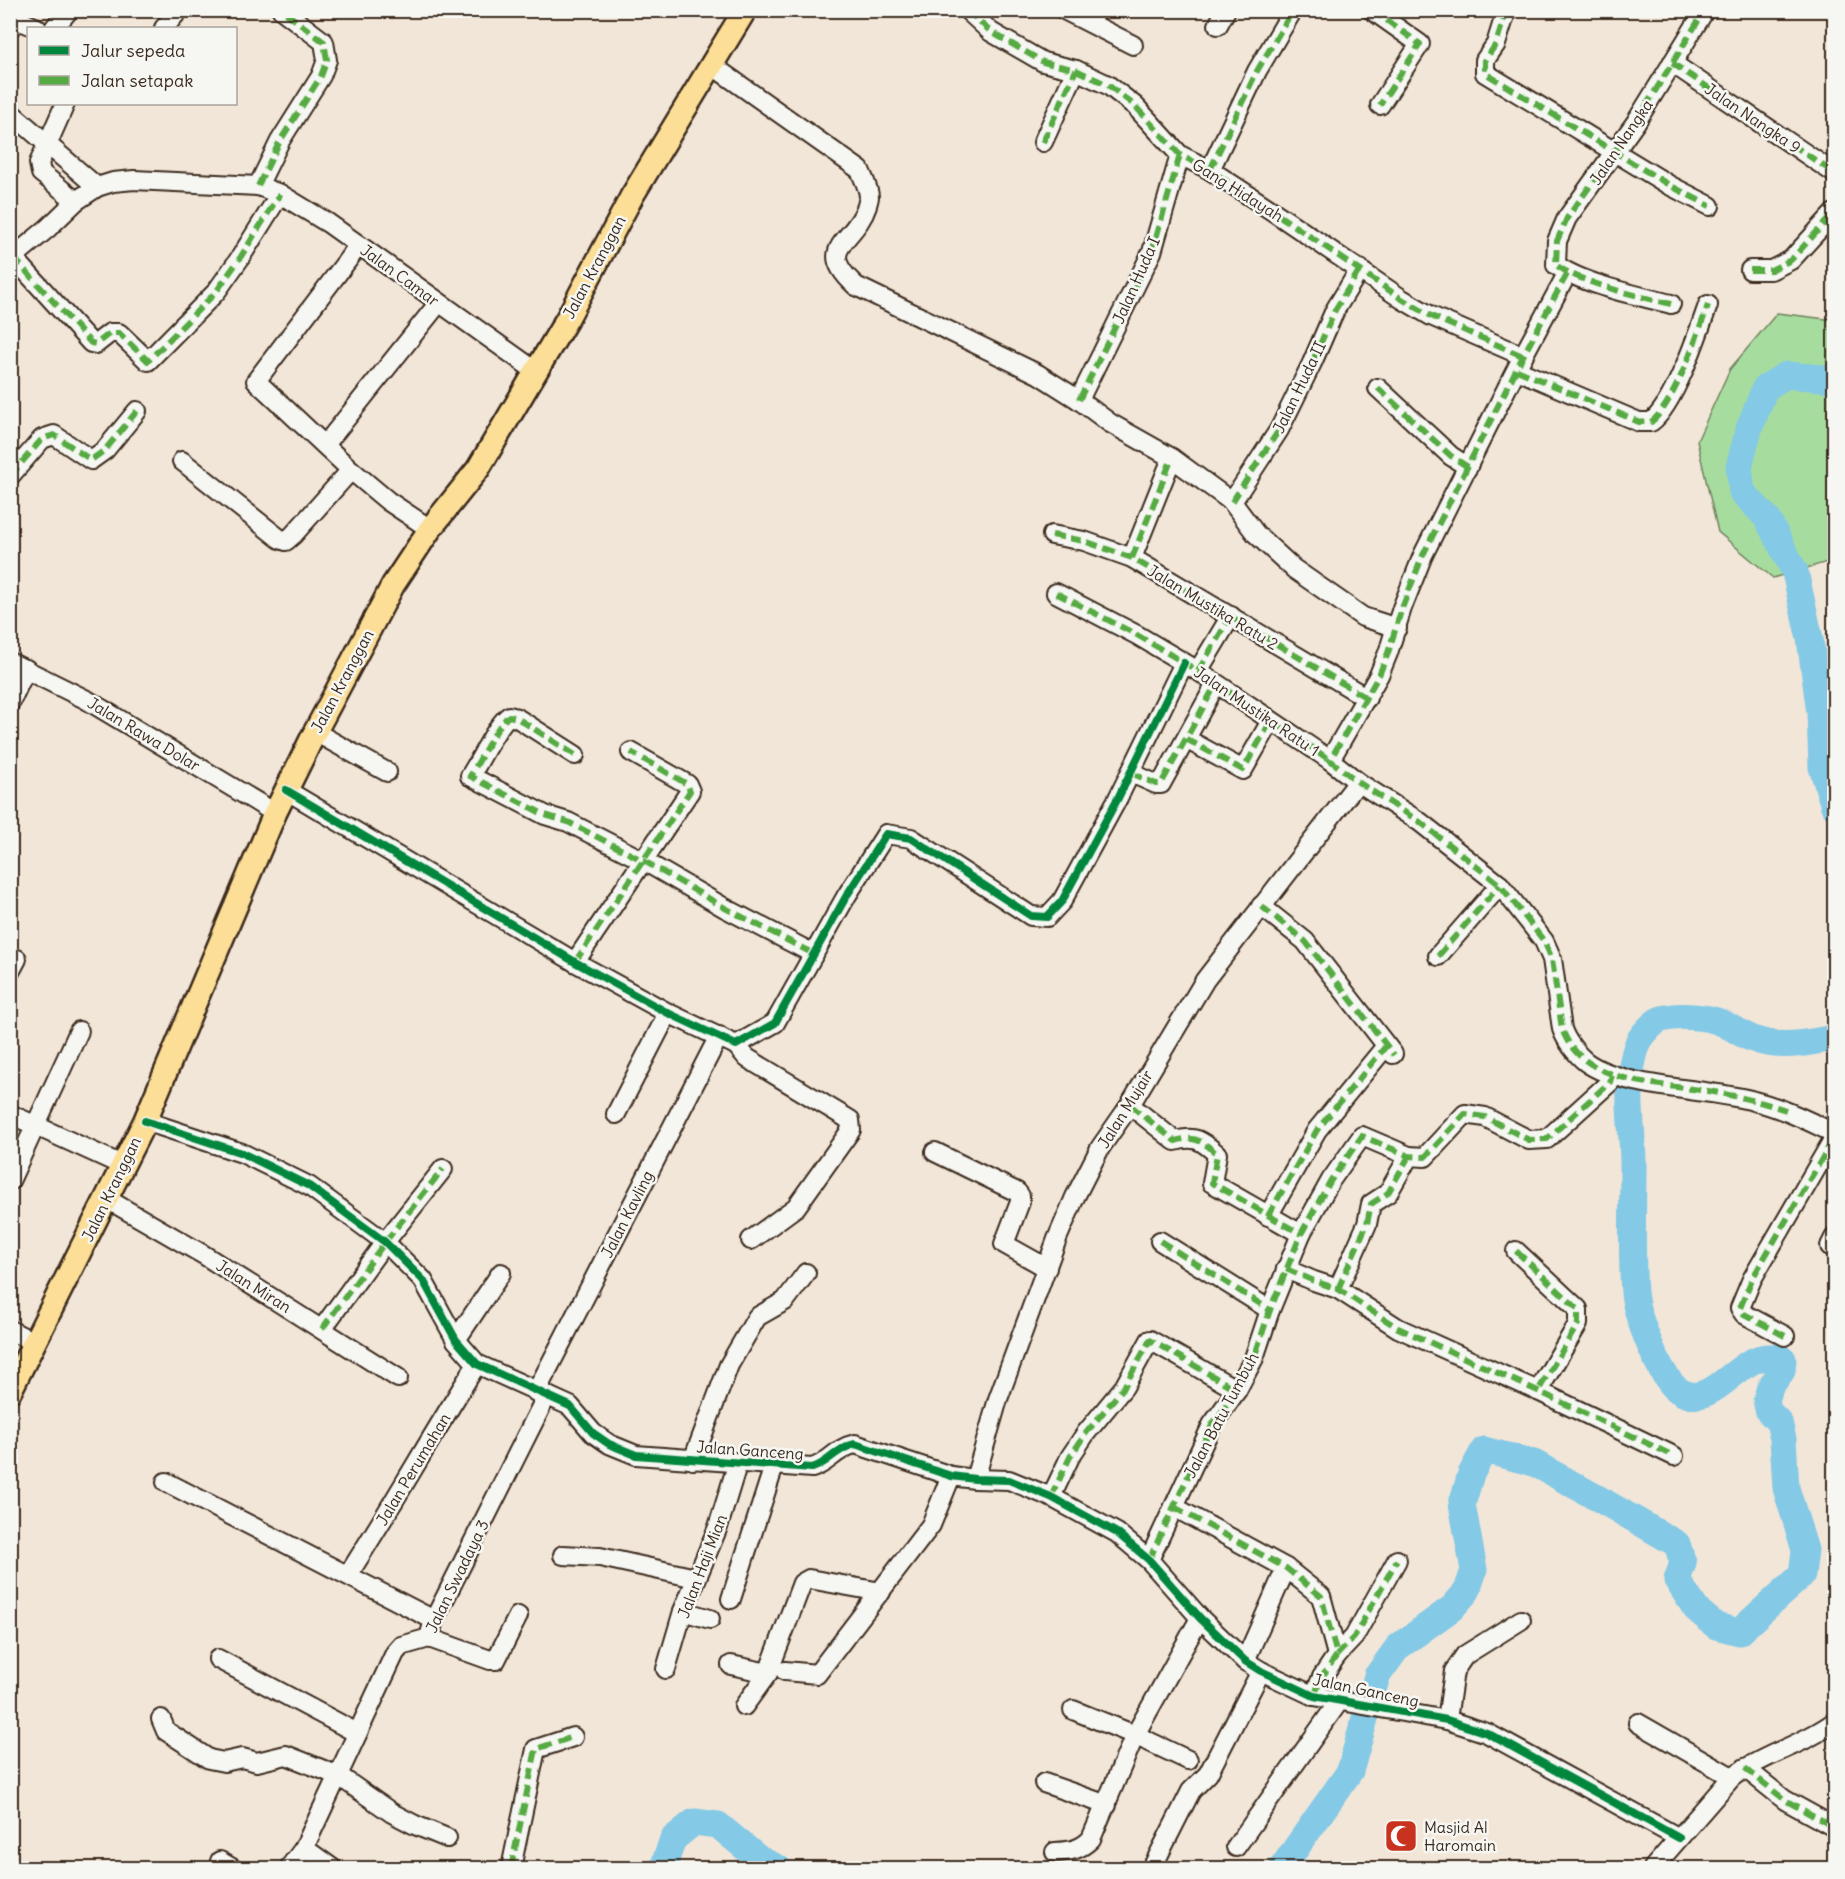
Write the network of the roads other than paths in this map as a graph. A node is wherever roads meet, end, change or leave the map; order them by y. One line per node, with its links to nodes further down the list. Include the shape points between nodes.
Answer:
1 (69, 10): 12 (street)
2 (179, 10): 13 (street)
3 (282, 10): 28 (street, via 324,42 327,60 279,141)
4 (745, 10): 17 (main road, Jalan Kranggan)
5 (967, 10): 18 (street, Gang Hidayah, via 991,32 1043,62)
6 (1064, 10): 15 (street)
7 (1293, 10): 26 (street, via 1257,71)
8 (1372, 10): 20 (street, via 1420,44)
9 (1505, 10): 24 (street, via 1496,44 1485,60 1485,73)
10 (1702, 11): 16 (street, Jalan Nangka)
11 (35, 27): 14 (street, via 21,21)
12 (55, 27)
13 (165, 27)
14 (10, 28)
15 (1134, 45)
16 (1672, 63): 24 (street, Jalan Nangka); 27 (street, Jalan Nangka 9)
17 (713, 66): 43 (main road, Jalan Kranggan, via 614,227); 45 (street, via 860,170 869,198 864,216 838,249 836,261 856,286 1011,360)
18 (1076, 70): 23 (street); 25 (street, Gang Hidayah, via 1108,85 1135,106)
19 (64, 105): 22 (street)
20 (1380, 105)
21 (10, 112): 22 (street)
22 (47, 142): 29 (street); 31 (street, via 39,163 41,173)
23 (1043, 142)
24 (1616, 153): 32 (street); 38 (street, Jalan Nangka, via 1567,218 1557,241 1557,266)
25 (1180, 155): 26 (street, Gang Hidayah); 45 (street, Jalan Huda I, via 1152,252)
26 (1210, 170): 36 (street, Gang Hidayah)
27 (1834, 173)
28 (258, 186): 29 (street, Jalan Camar, via 134,180); 30 (street, Jalan Camar)
29 (97, 187): 31 (street, Jalan Camar)
30 (280, 194): 35 (street, via 216,292 148,361 119,333 110,333 96,344 91,343); 43 (street, Jalan Camar, via 328,223)
31 (76, 201): 35 (street, Jalan Camar)
32 (1710, 206)
33 (1834, 213): 37 (street, via 1791,260 1771,270)
34 (356, 249): 47 (street, via 256,381)
35 (12, 259)
36 (1360, 269): 42 (street, Gang Hidayah, via 1402,299); 53 (street, Jalan Huda II, via 1335,310 1279,430)
37 (1750, 270)
38 (1567, 274): 39 (street); 42 (street)
39 (1671, 304)
40 (1708, 305): 42 (street, Gang Hidayah, via 1689,358 1661,413 1651,422 1639,422)
41 (433, 310): 47 (street)
42 (1520, 363): 50 (street)
43 (537, 372): 54 (main road, Jalan Kranggan, via 477,469)
44 (1378, 388): 50 (street)
45 (1079, 400): 48 (street, via 1110,423)
46 (137, 411): 52 (street, via 105,450 91,460 54,435 42,439)
47 (325, 445): 51 (street)
48 (1172, 458): 53 (street); 56 (street)
49 (182, 461): 51 (street, via 286,541)
50 (1468, 467): 59 (street, via 1423,555)
51 (351, 470): 54 (street)
52 (10, 476)
53 (1232, 502): 59 (street, via 1256,534 1294,569 1363,617)
54 (430, 529): 66 (main road, Jalan Kranggan, via 393,585)
55 (1052, 535): 56 (street, Jalan Mustika Ratu 2, via 1084,541)
56 (1131, 558): 58 (street, Jalan Mustika Ratu 2)
57 (1056, 593): 61 (street, Jalan Mustika Ratu 1)
58 (1231, 616): 61 (street); 63 (street, Jalan Mustika Ratu 2)
59 (1397, 627): 63 (street)
60 (18, 666): 64 (street); 75 (street, Jalan Rawa Dolar, via 87,700)
61 (1191, 667): 62 (street, Jalan Mustika Ratu 1); 72 (street)
62 (1216, 684): 65 (street, Jalan Mustika Ratu 1); 67 (street)
63 (1367, 698): 70 (street)
64 (10, 703)
65 (1271, 721): 67 (street, via 1243,770); 70 (street, Jalan Mustika Ratu 1)
66 (315, 732): 71 (street); 74 (main road, Jalan Kranggan)
67 (1186, 739): 72 (street, via 1161,784)
68 (631, 752): 76 (street, via 690,787)
69 (575, 755): 76 (street, via 509,716 502,720 470,776)
70 (1330, 760): 73 (street, Jalan Mustika Ratu 1)
71 (387, 772)
72 (1131, 773): 79 (street, via 1062,902 1047,917 1031,916 911,838 886,834)
73 (1358, 782): 77 (street, Jalan Mustika Ratu 1, via 1419,822); 78 (street, Jalan Mujair)
74 (286, 790): 75 (main road, Jalan Kranggan); 81 (street)
75 (275, 813): 90 (main road, Jalan Kranggan)
76 (644, 861): 79 (street); 81 (street)
77 (1500, 885): 80 (street); 86 (street, Jalan Mustika Ratu 1, via 1544,941 1552,959 1565,1037 1585,1062)
78 (1261, 906): 87 (street, Jalan Mujair, via 1205,980); 100 (street, via 1305,941 1390,1050 1317,1130)
79 (814, 954): 85 (street, via 775,1023)
80 (1438, 956)
81 (575, 962): 82 (street)
82 (668, 1013): 84 (street); 89 (street)
83 (79, 1031): 91 (street)
84 (719, 1036): 85 (street); 122 (street, Jalan Kavling)
85 (736, 1044): 102 (street, via 747,1058 850,1120 852,1125 796,1207)
86 (1616, 1076): 92 (street, Jalan Mustika Ratu 1, via 1718,1093 1786,1110); 95 (street, via 1546,1139 1529,1140 1485,1117 1465,1114 1425,1157)
87 (1130, 1105): 100 (street, via 1175,1141 1202,1141 1217,1154 1212,1183); 106 (street, Jalan Mujair, via 1085,1177)
88 (10, 1114): 91 (street)
89 (616, 1114)
90 (145, 1121): 96 (main road, Jalan Kranggan); 104 (street, Jalan Ganceng, via 242,1153 309,1186)
91 (37, 1125): 96 (street); 98 (street)
92 (1834, 1133)
93 (1834, 1138): 114 (street, via 1752,1279 1740,1308)
94 (935, 1152): 106 (street, via 1017,1192 1020,1202 1004,1244)
95 (1409, 1156): 101 (street, Jalan Batu Tumbuh, via 1362,1136 1331,1180); 110 (street, via 1388,1192 1371,1204 1367,1224)
96 (124, 1166): 99 (main road, Jalan Kranggan)
97 (443, 1169): 104 (street)
98 (10, 1181)
99 (107, 1199): 112 (street, Jalan Miran); 116 (main road, Jalan Kranggan)
100 (1269, 1216): 101 (street)
101 (1301, 1234): 107 (street, Jalan Batu Tumbuh)
102 (751, 1240)
103 (1160, 1241): 111 (street)
104 (385, 1242): 112 (street); 115 (street, Jalan Ganceng, via 423,1280)
105 (1516, 1251): 121 (street, via 1578,1309 1578,1324)
106 (1047, 1268): 128 (street, Jalan Mujair, via 998,1398)
107 (1286, 1269): 110 (street); 111 (street, Jalan Batu Tumbuh)
108 (501, 1273): 115 (street)
109 (806, 1273): 124 (street, via 785,1301 757,1317 729,1365)
110 (1338, 1289): 121 (street, via 1398,1329)
111 (1270, 1310): 119 (street, Jalan Batu Tumbuh)
112 (322, 1329): 118 (street, Jalan Miran)
113 (10, 1330): 116 (street)
114 (1785, 1336)
115 (456, 1340): 117 (street, Jalan Ganceng)
116 (35, 1342): 120 (main road, Jalan Kranggan)
117 (477, 1364): 122 (street, Jalan Ganceng); 136 (street, Jalan Perumahan)
118 (398, 1377)
119 (1238, 1390): 130 (street, via 1150,1340 1124,1387 1070,1457); 131 (street, Jalan Batu Tumbuh, via 1212,1425)
120 (10, 1391)
121 (1538, 1391): 123 (street)
122 (541, 1393): 124 (street, Jalan Ganceng, via 570,1406 593,1433 609,1444 636,1455); 144 (street, Jalan Swadaya 3)
123 (1674, 1456)
124 (693, 1460): 125 (street, Jalan Ganceng)
125 (738, 1462): 126 (street, Jalan Ganceng); 137 (street, Jalan Haji Mian, via 718,1527)
126 (774, 1467): 127 (street, Jalan Ganceng, via 818,1466 843,1447 855,1444); 139 (street)
127 (951, 1476): 128 (street, Jalan Ganceng); 138 (street, via 931,1525)
128 (975, 1479): 130 (street, Jalan Ganceng, via 1009,1480)
129 (166, 1482): 136 (street)
130 (1051, 1497): 133 (street, Jalan Ganceng, via 1117,1533)
131 (1174, 1507): 133 (street, Jalan Batu Tumbuh); 135 (street)
132 (563, 1555): 137 (street, via 600,1557)
133 (1149, 1560): 142 (street, Jalan Ganceng)
134 (1397, 1560): 147 (street, via 1354,1637)
135 (1286, 1568): 147 (street, via 1321,1596); 150 (street)
136 (348, 1575): 144 (street)
137 (696, 1578): 140 (street, Jalan Haji Mian)
138 (881, 1592): 152 (street, via 817,1674); 152 (street, via 809,1579 802,1583)
139 (731, 1599)
140 (683, 1611): 143 (street); 151 (street, Jalan Haji Mian)
141 (518, 1616): 146 (street, via 496,1660)
142 (1200, 1618): 150 (street, Jalan Ganceng); 162 (street)
143 (710, 1619)
144 (434, 1620): 146 (street, Jalan Swadaya 3)
145 (1521, 1620): 158 (street, via 1465,1655 1454,1671)
146 (429, 1638): 161 (street, Jalan Swadaya 3, via 401,1646 395,1653)
147 (1337, 1655): 153 (street)
148 (218, 1659): 161 (street)
149 (731, 1665): 152 (street)
150 (1253, 1666): 153 (street, Jalan Ganceng); 178 (street, via 1208,1774 1191,1791)
151 (666, 1669)
152 (776, 1672): 155 (street)
153 (1314, 1696): 154 (street, Jalan Ganceng)
154 (1340, 1700): 158 (street, Jalan Ganceng); 172 (street)
155 (744, 1706)
156 (1073, 1710): 162 (street)
157 (161, 1719): 166 (street, via 166,1731 209,1759 224,1762 242,1758 257,1762 286,1755)
158 (1447, 1720): 171 (street, Jalan Ganceng, via 1487,1733)
159 (1834, 1722): 165 (street, via 1822,1732)
160 (1638, 1723): 165 (street)
161 (357, 1733): 166 (street, Jalan Swadaya 3)
162 (1135, 1735): 164 (street); 168 (street)
163 (573, 1737): 177 (street, via 536,1749)
164 (1188, 1760)
165 (1739, 1773): 169 (street); 171 (street)
166 (339, 1776): 170 (street, via 392,1813); 173 (street, Jalan Swadaya 3)
167 (1044, 1783): 168 (street)
168 (1107, 1805): 174 (street, via 1083,1848)
169 (1834, 1827)
170 (447, 1838)
171 (1679, 1839): 179 (street)
172 (1236, 1847)
173 (304, 1848): 175 (street, Jalan Swadaya 3); 176 (street)
174 (1055, 1852)
175 (289, 1869)
176 (332, 1869)
177 (511, 1869)
178 (1152, 1869)
179 (1653, 1869)

